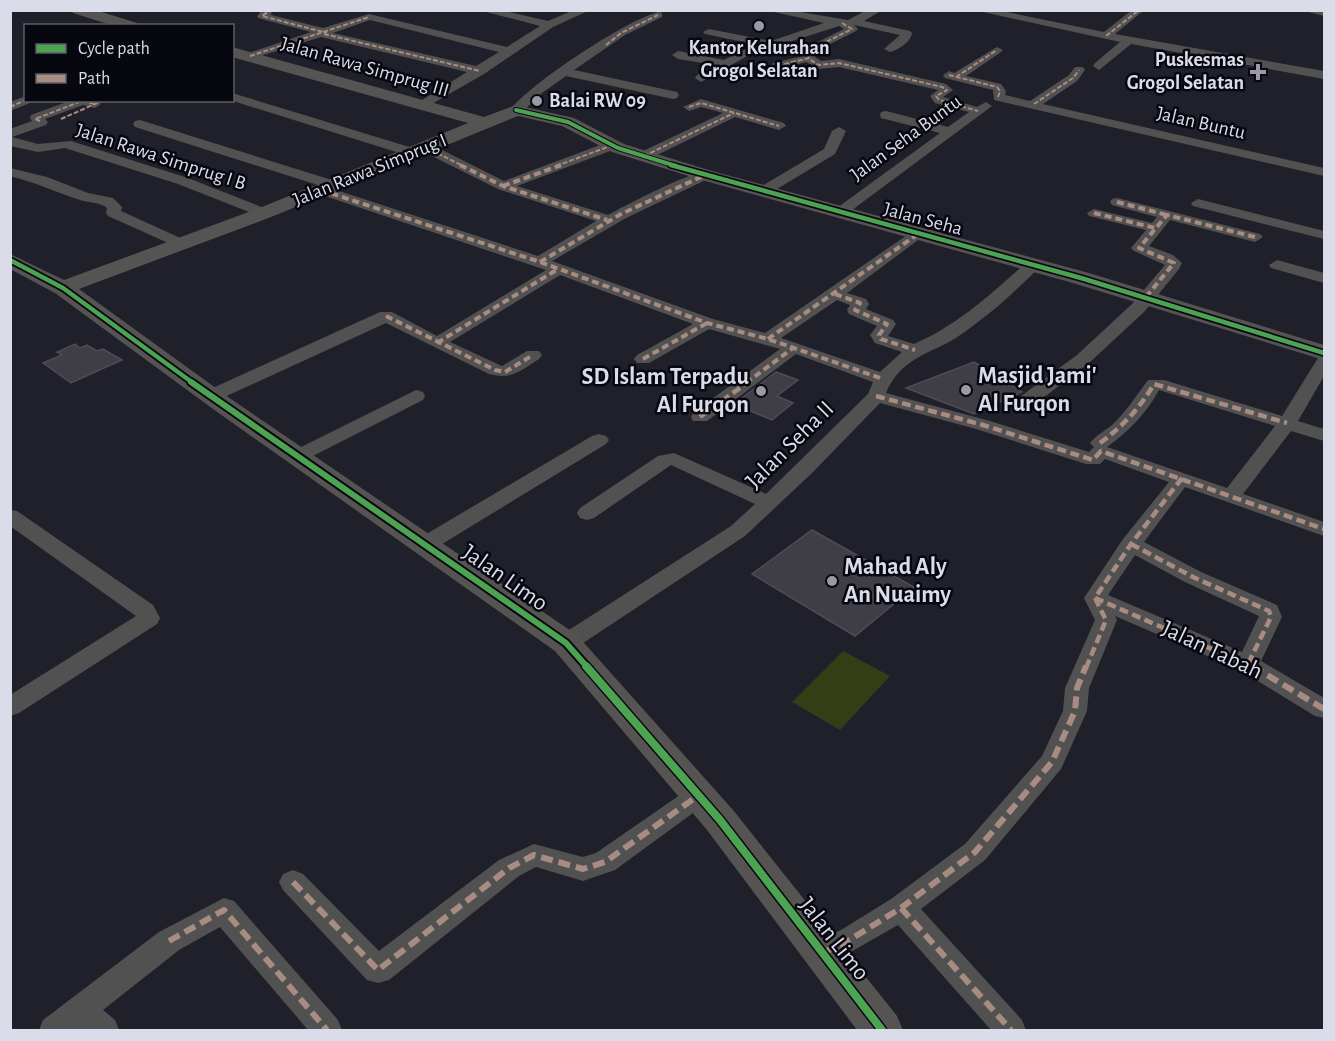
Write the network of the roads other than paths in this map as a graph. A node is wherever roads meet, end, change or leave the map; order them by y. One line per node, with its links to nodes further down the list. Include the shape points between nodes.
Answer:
1 (78, 10): 16 (street)
2 (263, 10): 19 (street, via 268,12 262,15)
3 (381, 10): 13 (street, via 366,16)
4 (484, 10): 17 (street)
5 (585, 10): 17 (street)
6 (770, 10): 15 (street)
7 (878, 10): 14 (street)
8 (979, 10): 20 (street)
9 (1139, 10): 20 (street)
10 (1306, 10): 11 (street)
11 (1324, 14)
12 (658, 15): 33 (street, Jalan Rawa Simprug I, via 621,33)
13 (369, 17): 19 (street); 25 (street)
14 (855, 22): 15 (street); 23 (street, via 906,33)
15 (841, 23): 22 (street); 28 (street, via 852,29 808,52)
16 (125, 24)
17 (549, 25): 25 (street)
18 (709, 32): 22 (street)
19 (326, 33): 26 (street); 32 (street)
20 (1106, 36): 21 (street)
21 (1129, 40): 30 (street); 35 (street)
22 (770, 44): 29 (street)
23 (890, 49)
24 (997, 50): 38 (street, via 952,76 997,87)
25 (509, 51): 32 (street)
26 (239, 55): 44 (street, Jalan Rawa Simprug III)
27 (678, 55): 29 (street)
28 (813, 61): 34 (street, via 777,66); 48 (street, via 839,63 942,87 947,90 936,96 939,100)
29 (726, 64): 36 (street)
30 (1099, 66)
31 (1079, 70): 43 (street)
32 (480, 71): 44 (street)
33 (565, 72): 37 (street); 47 (street, Jalan Rawa Simprug I)
34 (766, 74)
35 (1324, 75)
36 (701, 78)
37 (673, 95)
38 (998, 96): 43 (street, Jalan Buntu); 48 (street, Jalan Seha Buntu)
39 (234, 99): 60 (street)
40 (24, 101): 45 (street)
41 (79, 102): 57 (street, via 36,118 41,122)
42 (100, 102): 51 (street)
43 (1034, 104): 63 (street, Jalan Buntu)
44 (423, 105): 52 (street, Jalan Rawa Simprug III)
45 (10, 107)
46 (688, 107): 49 (street, via 701,103)
47 (516, 110): 52 (street, Jalan Rawa Simprug I); 59 (street, Jalan Seha, via 568,122)
48 (978, 111): 56 (street, Jalan Seha Buntu)
49 (734, 113): 54 (street); 61 (street)
50 (886, 115): 56 (street)
51 (61, 119)
52 (487, 123): 60 (street, Jalan Rawa Simprug I)
53 (140, 124): 66 (street)
54 (779, 126)
55 (839, 131): 67 (street, via 830,151)
56 (950, 132): 71 (street, Jalan Seha Buntu)
57 (10, 134)
58 (10, 141): 70 (street, Jalan Rawa Simprug I B, via 46,149 66,144 183,181)
59 (613, 145): 61 (street, Jalan Seha); 65 (street)
60 (418, 150): 65 (street); 66 (street, Jalan Rawa Simprug I)
61 (644, 156): 64 (street, Jalan Seha)
62 (12, 172): 79 (street, via 108,201 115,207 113,213)
63 (1324, 172)
64 (705, 175): 67 (street, Jalan Seha); 74 (street)
65 (503, 186): 74 (street)
66 (327, 187): 70 (street, Jalan Rawa Simprug I); 81 (street)
67 (762, 192): 71 (street, Jalan Seha)
68 (1117, 202): 73 (street)
69 (1198, 203): 77 (street)
70 (264, 213): 79 (street, Jalan Rawa Simprug I)
71 (839, 213): 76 (street, Jalan Seha)
72 (1094, 213): 75 (street)
73 (1167, 214): 75 (street); 78 (street)
74 (607, 220): 81 (street)
75 (1155, 228): 88 (street, via 1139,248 1174,262)
76 (918, 234): 83 (street, Jalan Seha); 87 (street)
77 (1324, 234)
78 (1255, 237)
79 (182, 244): 86 (street, Jalan Rawa Simprug I)
80 (10, 260): 86 (street, Jalan Limo)
81 (540, 262): 84 (street)
82 (1277, 265): 85 (street)
83 (1033, 266): 88 (street, Jalan Seha); 93 (street, Jalan Seha II, via 982,311 943,338)
84 (558, 269): 89 (street); 91 (street)
85 (1324, 278)
86 (63, 288): 99 (street, Jalan Limo)
87 (835, 294): 90 (street); 93 (street, via 861,303 855,310 887,324 879,335 881,339)
88 (1146, 297): 94 (street, Jalan Seha); 101 (street, via 1083,359)
89 (707, 323): 90 (street); 96 (street)
90 (768, 339): 92 (street)
91 (437, 343): 95 (street, via 504,372); 99 (street, via 386,316)
92 (793, 348): 98 (street); 102 (street)
93 (915, 350): 98 (street, Jalan Seha II)
94 (1324, 353)
95 (533, 355)
96 (643, 359)
97 (1324, 362): 103 (street)
98 (879, 387): 108 (street, via 1093,460 1101,451); 110 (street, Jalan Seha II)
99 (211, 396): 107 (street, Jalan Limo)
100 (416, 396): 107 (street)
101 (1024, 403)
102 (700, 417)
103 (1287, 423): 104 (street); 106 (street, via 1154,384 1118,430); 109 (street)
104 (1324, 435)
105 (599, 440): 114 (street)
106 (1100, 442)
107 (298, 456): 114 (street, Jalan Limo)
108 (1182, 478): 109 (street); 115 (street)
109 (1231, 496): 113 (street)
110 (769, 503): 111 (street, via 674,459 665,460); 117 (street, Jalan Seha II, via 738,531)
111 (587, 513)
112 (10, 516): 119 (street, via 145,611 149,618)
113 (1324, 529)
114 (426, 544): 117 (street, Jalan Limo)
115 (1131, 544): 116 (street); 118 (street, via 1269,611 1271,617)
116 (1095, 598): 118 (street, Jalan Tabah); 123 (street, via 1106,621 1077,688 1075,711 1053,762 975,852)
117 (566, 642): 121 (street, Jalan Limo)
118 (1248, 664): 120 (street, Jalan Tabah)
119 (10, 707)
120 (1324, 709)
121 (699, 795): 122 (street, via 605,862 584,869 534,855 509,867 378,970); 124 (street, Jalan Limo)
122 (293, 882)
123 (901, 908): 124 (street); 130 (street)
124 (822, 953): 129 (street, Jalan Limo)
125 (79, 1010): 126 (street); 127 (street); 128 (street, via 169,941 224,910)
126 (54, 1030)
127 (104, 1030)
128 (327, 1030)
129 (882, 1030)
130 (1011, 1030)

